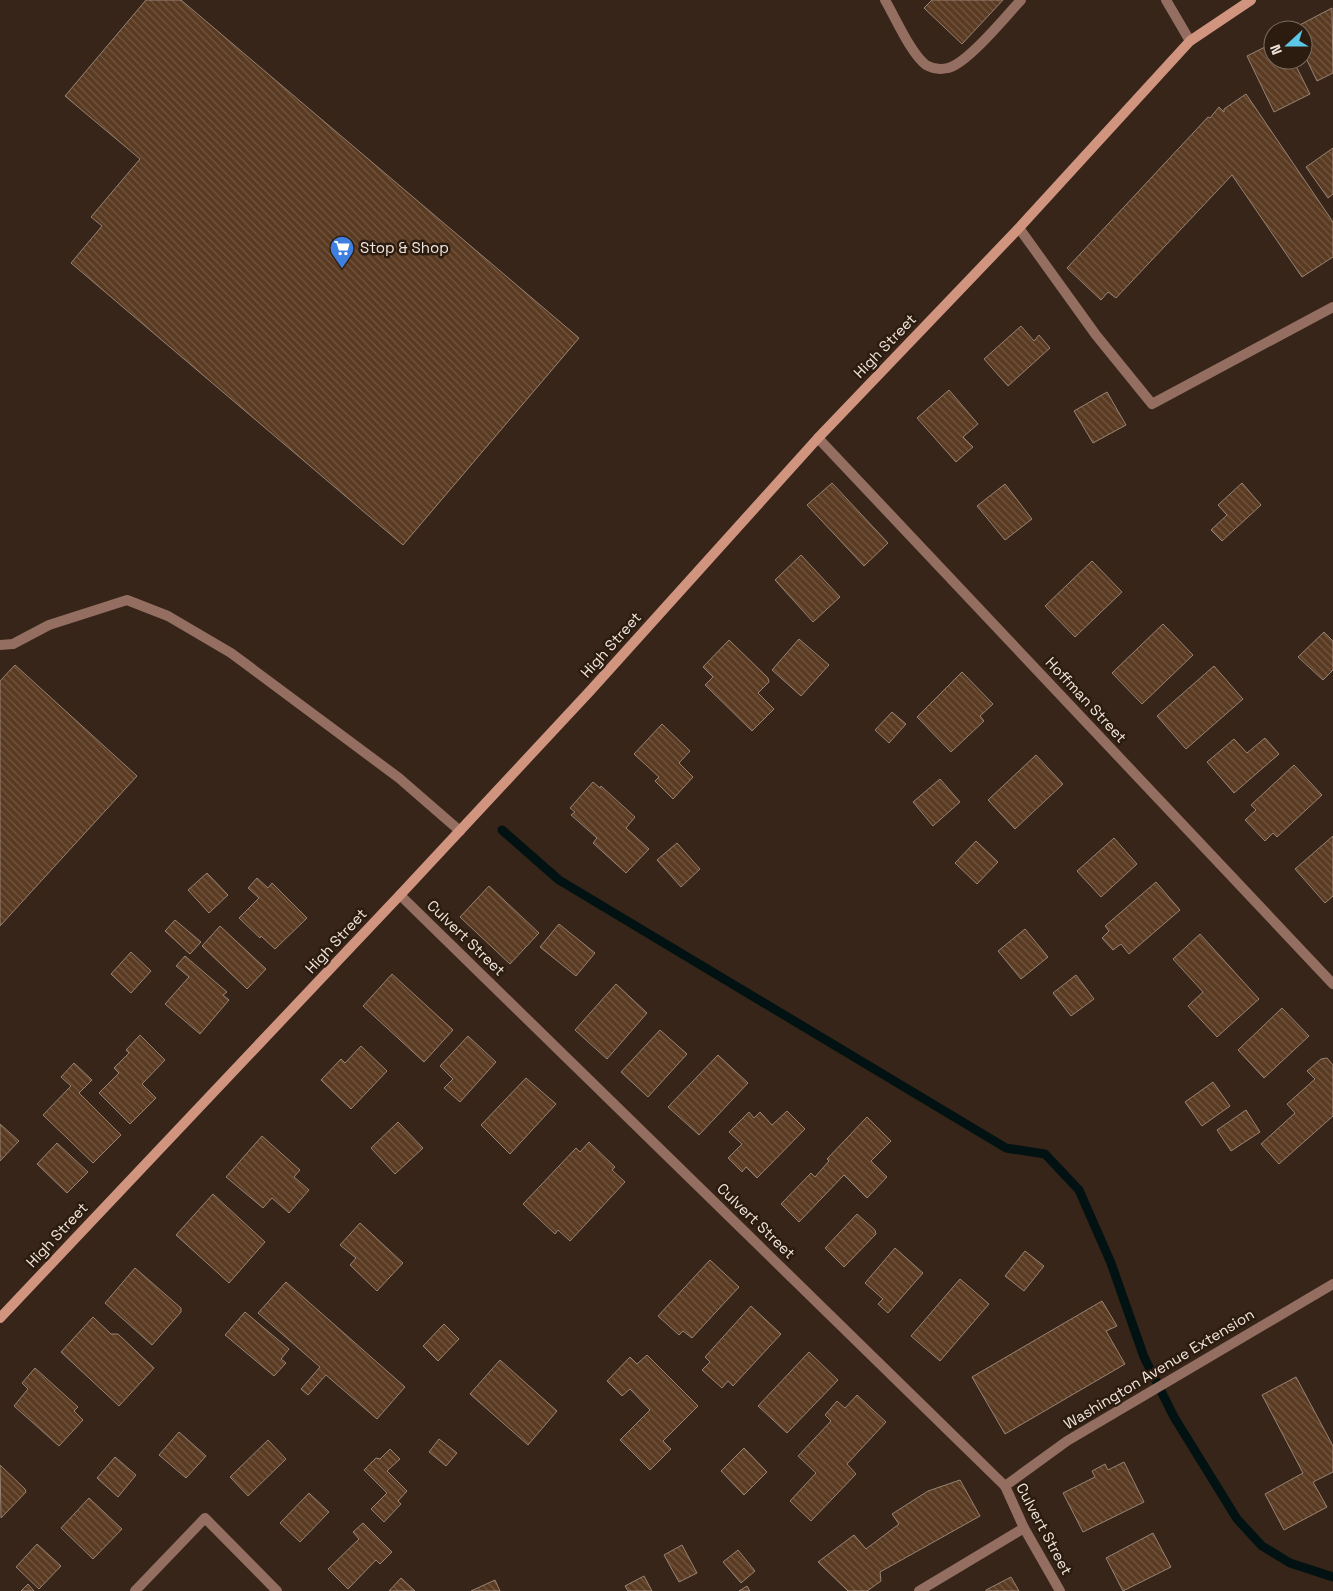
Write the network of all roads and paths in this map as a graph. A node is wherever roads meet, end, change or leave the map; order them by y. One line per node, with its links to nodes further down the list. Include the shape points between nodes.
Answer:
1 (885, 0): 2 (street, via 913,49 925,64 936,69 950,68 964,60)
2 (1021, 0)
3 (1166, 0): 5 (street)
4 (1251, 0): 5 (street, High Street)
5 (1190, 41): 6 (street, High Street)
6 (1019, 228): 7 (street, via 1096,335 1152,404); 8 (street, High Street)
7 (1333, 307)
8 (818, 438): 10 (street, High Street); 12 (street, Hoffman Street)
9 (0, 645): 10 (street, via 13,644 49,625 127,600 168,616 231,653 399,778)
10 (460, 831): 11 (street, High Street)
11 (400, 895): 14 (street, High Street); 15 (street, Culvert Street)
12 (1333, 984)
13 (1333, 1284): 15 (street, Washington Avenue Extension, via 1067,1441)
14 (0, 1318)
15 (1005, 1486): 16 (street, Culvert Street)
16 (1024, 1528): 19 (street); 20 (street, Culvert Street)
17 (135, 1591): 18 (street, via 205,1518)
18 (277, 1591)
19 (919, 1591)
20 (1060, 1591)

